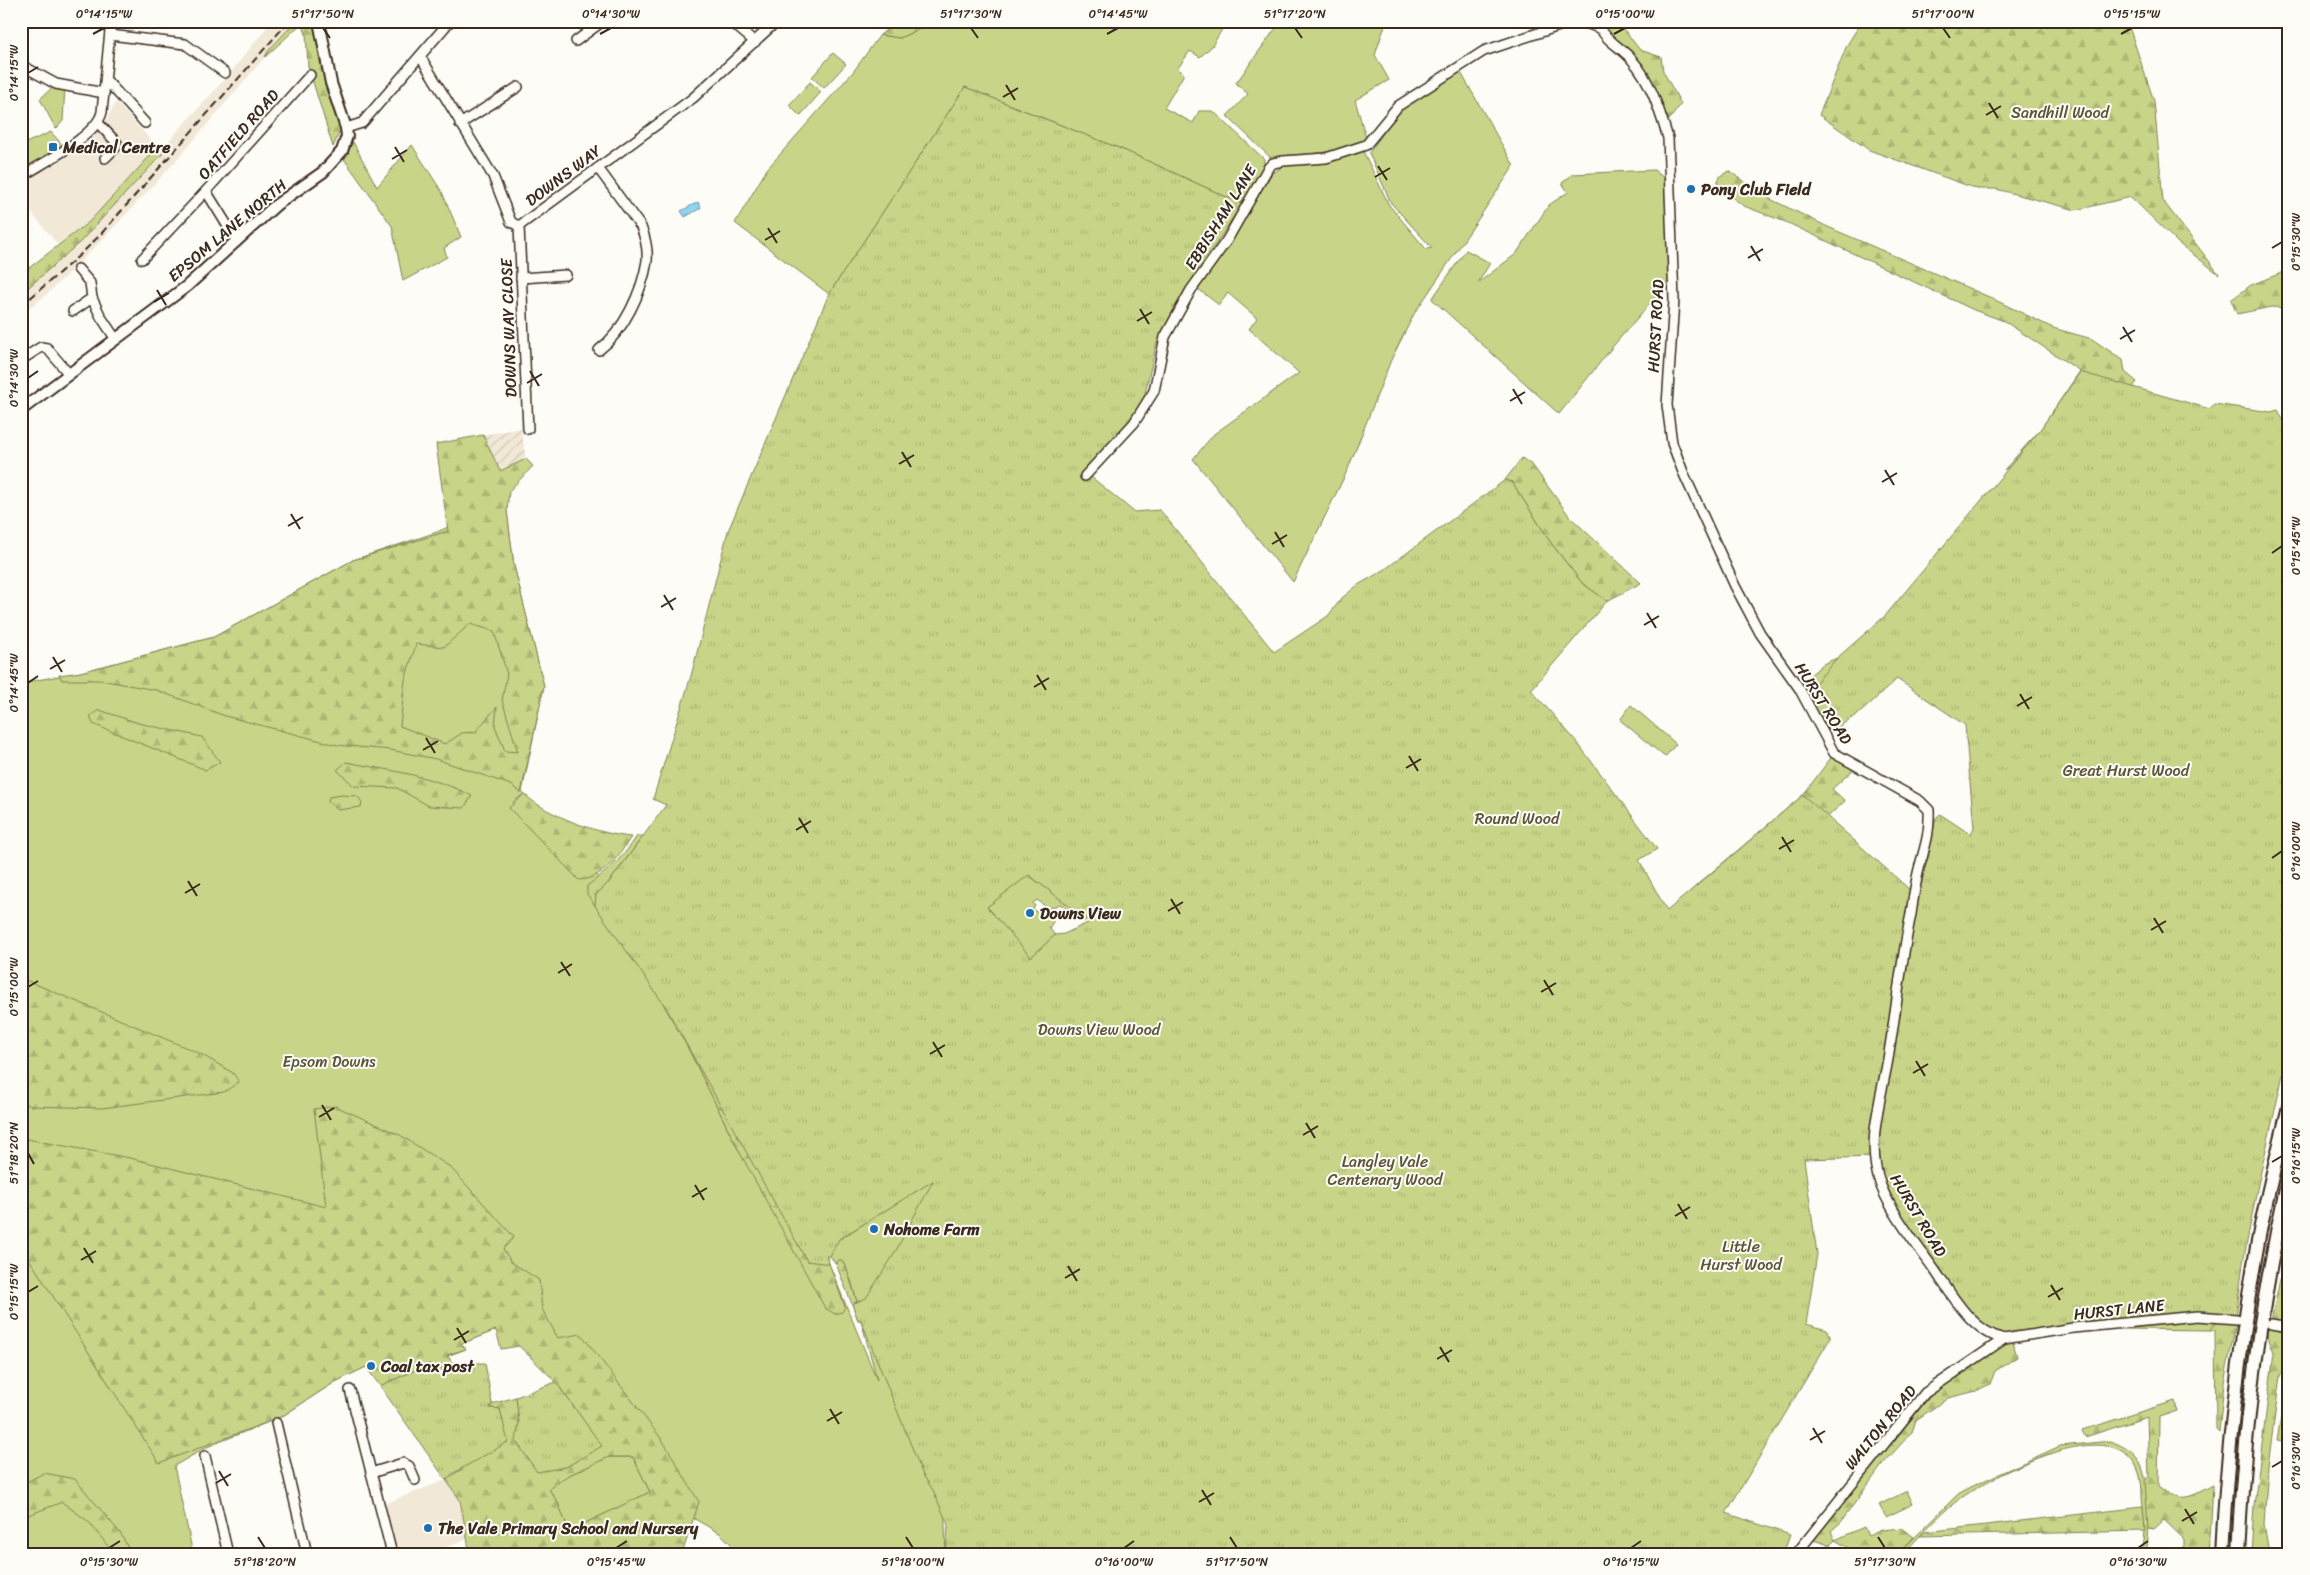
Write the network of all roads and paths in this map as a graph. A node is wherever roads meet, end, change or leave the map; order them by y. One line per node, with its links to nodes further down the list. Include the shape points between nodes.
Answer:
1 (111, 21): 10 (street)
2 (319, 21): 23 (main road, EPSOM LANE NORTH, via 331,82)
3 (450, 21): 13 (street)
4 (603, 21): 11 (street)
5 (730, 21): 12 (street)
6 (777, 21): 12 (street, DOWNS WAY)
7 (1574, 21): 42 (street, EBBISHAM LANE, via 1484,51 1398,106 1366,146 1326,158 1283,161 1268,168 1165,337 1154,391 1134,423)
8 (1581, 21): 9 (street)
9 (1602, 25): 48 (street, HURST ROAD, via 1604,36 1635,62 1668,138 1674,300 1667,405 1672,443 1683,472 1760,633 1799,688 1834,753 1920,801 1929,810 1930,832 1904,947 1875,1128 1875,1162 1881,1186 1908,1231 1951,1294)
10 (110, 36): 15 (street, via 185,44); 17 (street)
11 (576, 41)
12 (755, 42): 25 (street, DOWNS WAY, via 693,98)
13 (420, 56): 22 (street, DOWNS WAY); 23 (street, via 362,123)
14 (21, 65): 19 (street, via 56,84)
15 (224, 73)
16 (310, 75): 27 (street, OATFIELD ROAD)
17 (106, 80): 19 (street); 21 (street)
18 (518, 87): 22 (street)
19 (104, 93): 20 (street)
20 (98, 123): 24 (street, via 117,142); 26 (street, via 84,136)
21 (145, 123)
22 (460, 124): 28 (street, DOWNS WAY, via 493,176 512,222)
23 (346, 128): 29 (main road, EPSOM LANE NORTH, via 342,151 323,172 276,205)
24 (104, 158)
25 (598, 168): 28 (street, DOWNS WAY); 37 (street, via 641,226 647,261 634,302 615,335)
26 (21, 177)
27 (206, 191): 29 (street, OATFIELD ROAD); 30 (street)
28 (519, 226): 33 (street, DOWNS WAY CLOSE)
29 (237, 240): 36 (main road, EPSOM LANE NORTH, via 187,286)
30 (142, 259)
31 (78, 269): 34 (street, via 90,283)
32 (566, 275): 33 (street)
33 (522, 278): 41 (street, DOWNS WAY CLOSE)
34 (92, 298): 35 (street); 36 (street)
35 (73, 311)
36 (116, 338): 39 (main road, EPSOM LANE NORTH)
37 (600, 350)
38 (21, 360): 39 (street, via 41,347 47,348)
39 (68, 373): 40 (main road, EPSOM LANE NORTH)
40 (21, 410)
41 (528, 429)
42 (1085, 476)
43 (2289, 1106): 60 (highway, via 2259,1234 2249,1300 2238,1376)
44 (2289, 1176): 61 (highway, via 2275,1236 2255,1368)
45 (2237, 1319): 49 (street, HURST LANE, via 2197,1316 2073,1328)
46 (2270, 1324): 47 (street)
47 (2289, 1327)
48 (1984, 1332): 49 (street, HURST ROAD); 50 (street, via 1989,1341)
49 (2004, 1339): 50 (street, WALTON ROAD)
50 (1986, 1349): 59 (street, WALTON ROAD, via 1925,1393)
51 (350, 1390): 54 (street)
52 (276, 1423): 57 (street)
53 (204, 1456): 56 (street)
54 (371, 1473): 55 (street, via 404,1463 409,1466); 58 (street)
55 (415, 1480)
56 (228, 1554)
57 (307, 1554)
58 (392, 1554)
59 (1796, 1554)
60 (2222, 1554)
61 (2238, 1554)

